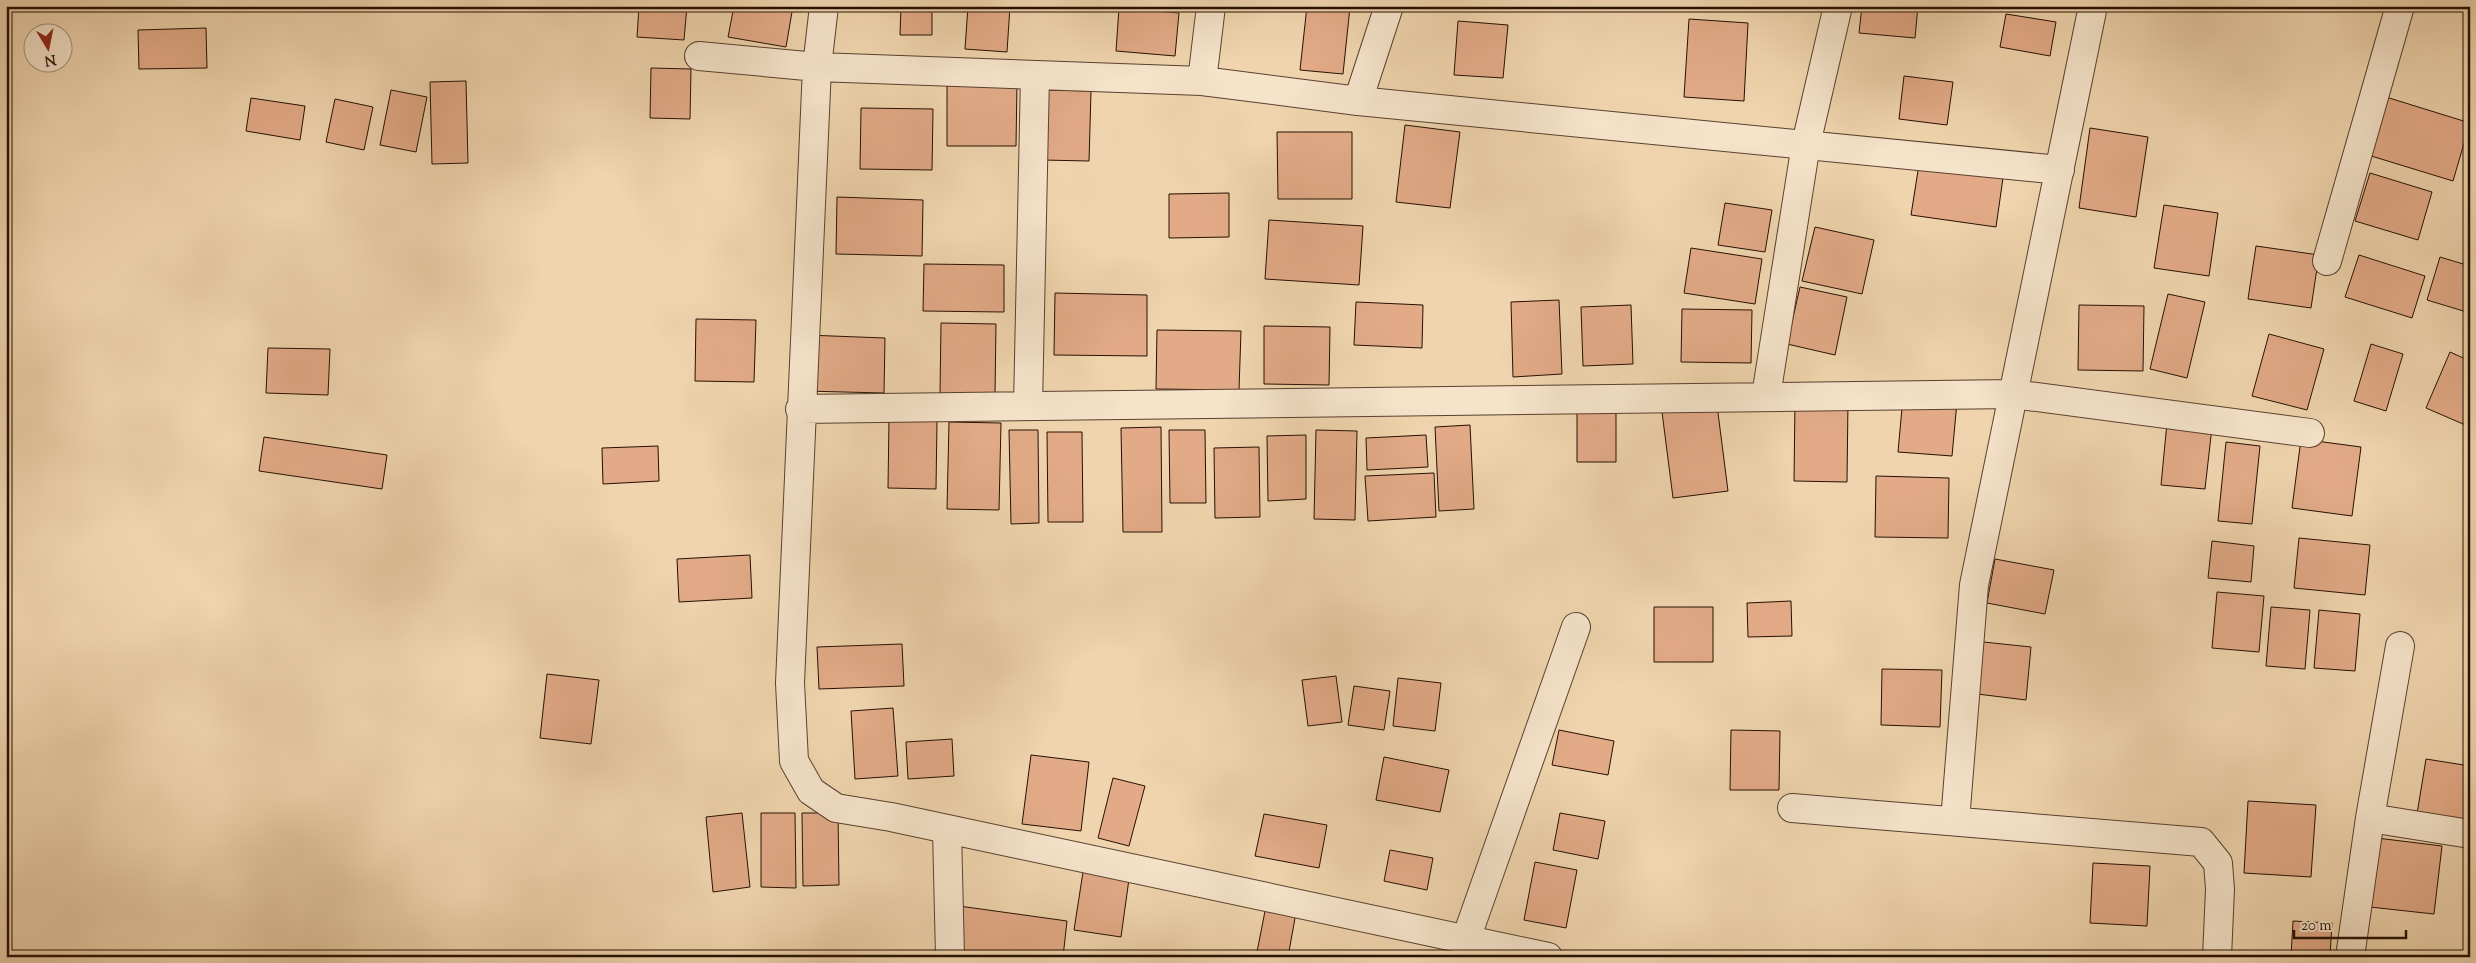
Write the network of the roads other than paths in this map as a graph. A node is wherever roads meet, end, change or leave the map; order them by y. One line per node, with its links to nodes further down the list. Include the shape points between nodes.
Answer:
1 (824, 6): 8 (street)
2 (1211, 6): 10 (street)
3 (1389, 6): 11 (street)
4 (1838, 6): 12 (street)
5 (2093, 6): 13 (street)
6 (2400, 6): 14 (street)
7 (699, 56): 8 (street)
8 (817, 67): 9 (street); 18 (street)
9 (1035, 75): 10 (street); 17 (street)
10 (1202, 81): 11 (street)
11 (1358, 101): 12 (street)
12 (1806, 144): 13 (street); 16 (street)
13 (2060, 170): 15 (street)
14 (2327, 261)
15 (2014, 394): 16 (street); 19 (street); 24 (street, via 1974,585)
16 (1766, 396): 17 (street)
17 (1028, 406): 18 (street)
18 (800, 409): 25 (street, via 790,683 794,762 811,791 836,808)
19 (2310, 433)
20 (1576, 627): 27 (street)
21 (2400, 646): 23 (street)
22 (1792, 808): 24 (street)
23 (2370, 818): 26 (street); 31 (street)
24 (1955, 821): 30 (street, via 2201,842 2218,863)
25 (947, 830): 27 (street); 28 (street)
26 (2470, 834)
27 (1466, 939): 29 (street)
28 (950, 957)
29 (1548, 957)
30 (2217, 957)
31 (2350, 957)

